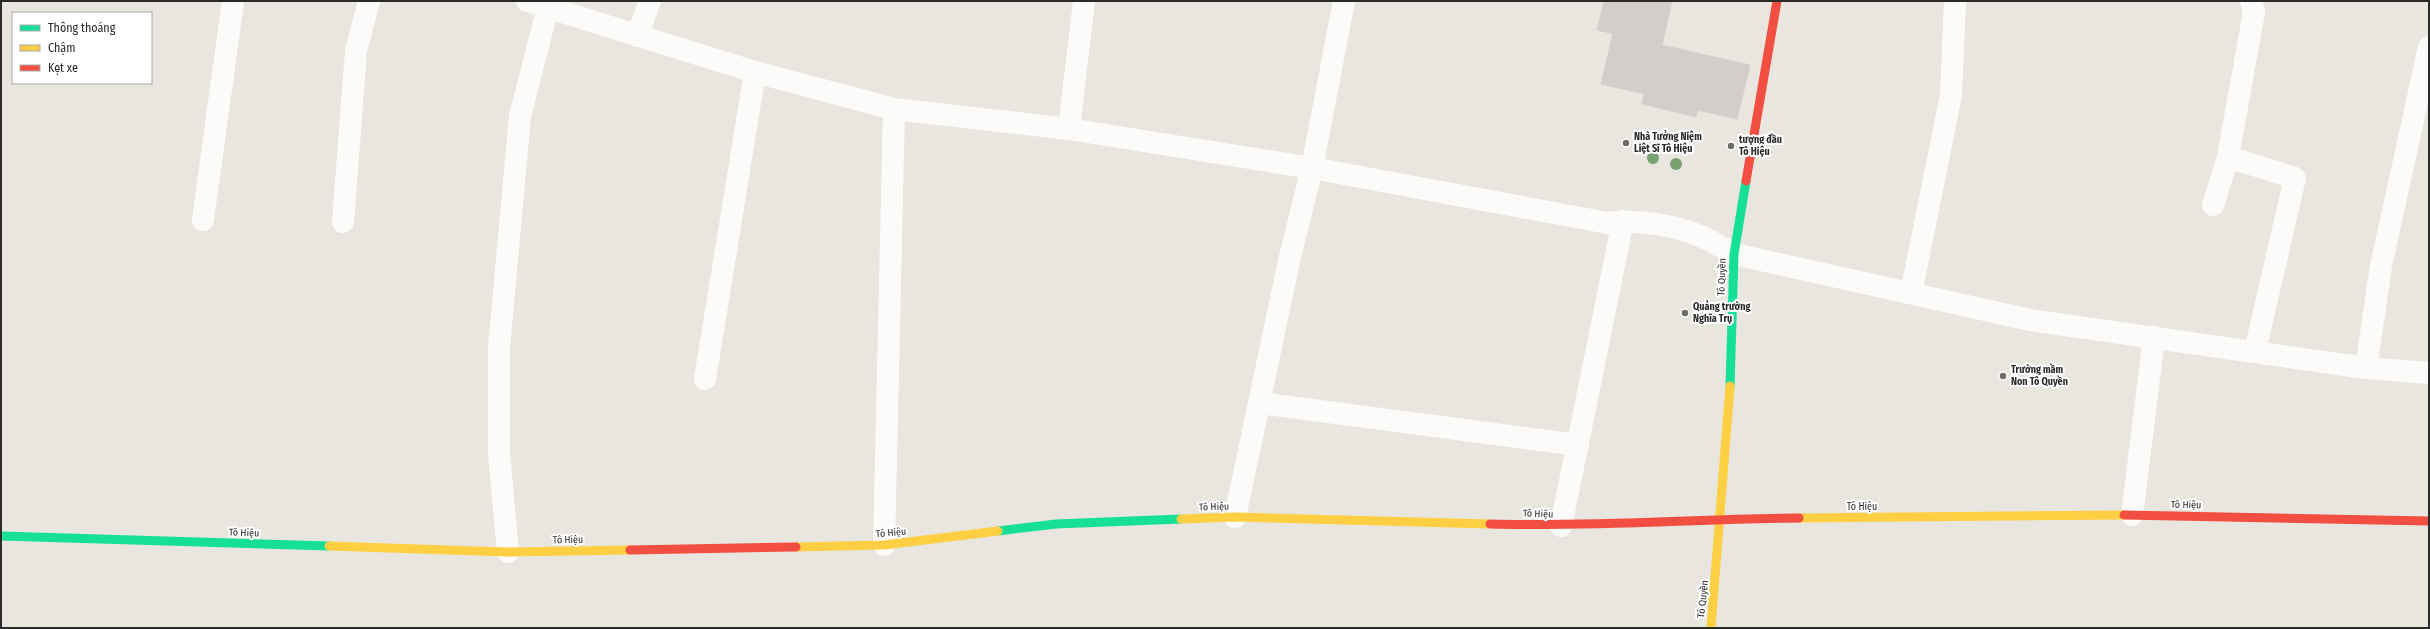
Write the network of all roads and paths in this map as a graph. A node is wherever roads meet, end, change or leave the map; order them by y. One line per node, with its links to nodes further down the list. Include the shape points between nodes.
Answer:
1 (233, 1): 20 (street)
2 (369, 1): 22 (street, via 356,51)
3 (527, 1): 10 (street)
4 (650, 1): 12 (street)
5 (1084, 1): 16 (street)
6 (1344, 1): 18 (street)
7 (1776, 1): 23 (main road, Tô Quyền)
8 (1955, 1): 24 (street, via 1951,95)
9 (2251, 1): 17 (street, via 2254,12)
10 (548, 7): 11 (street); 39 (street, via 520,116 499,348 498,454)
11 (572, 8): 12 (street)
12 (637, 36): 14 (street)
13 (2429, 47): 27 (street, via 2381,266)
14 (755, 72): 15 (street); 29 (street)
15 (894, 109): 16 (street); 38 (street)
16 (1069, 129): 18 (street)
17 (2228, 157): 19 (street); 26 (street, via 2295,178)
18 (1312, 168): 21 (street, via 1608,223); 30 (street)
19 (2213, 205)
20 (203, 220)
21 (1623, 221): 23 (street, via 1656,225 1699,236); 31 (street)
22 (343, 222)
23 (1734, 254): 24 (street); 34 (main road, Tô Quyền, via 1731,376)
24 (1911, 293): 25 (street, via 2030,320)
25 (2154, 337): 26 (street); 32 (street)
26 (2255, 351): 27 (street)
27 (2366, 368): 28 (street)
28 (2429, 373)
29 (705, 379)
30 (1259, 403): 31 (street); 33 (street)
31 (1578, 445): 36 (street)
32 (2132, 515): 34 (main road, Tô Hiệu); 35 (main road, Tô Hiệu)
33 (1235, 517): 36 (main road, Tô Hiệu); 38 (main road, Tô Hiệu, via 1056,524)
34 (1719, 520): 36 (main road, Tô Hiệu); 40 (main road, Tô Quyền)
35 (2429, 521)
36 (1561, 526)
37 (1, 536): 39 (main road, Tô Hiệu)
38 (884, 545): 39 (main road, Tô Hiệu)
39 (508, 552)
40 (1711, 628)

